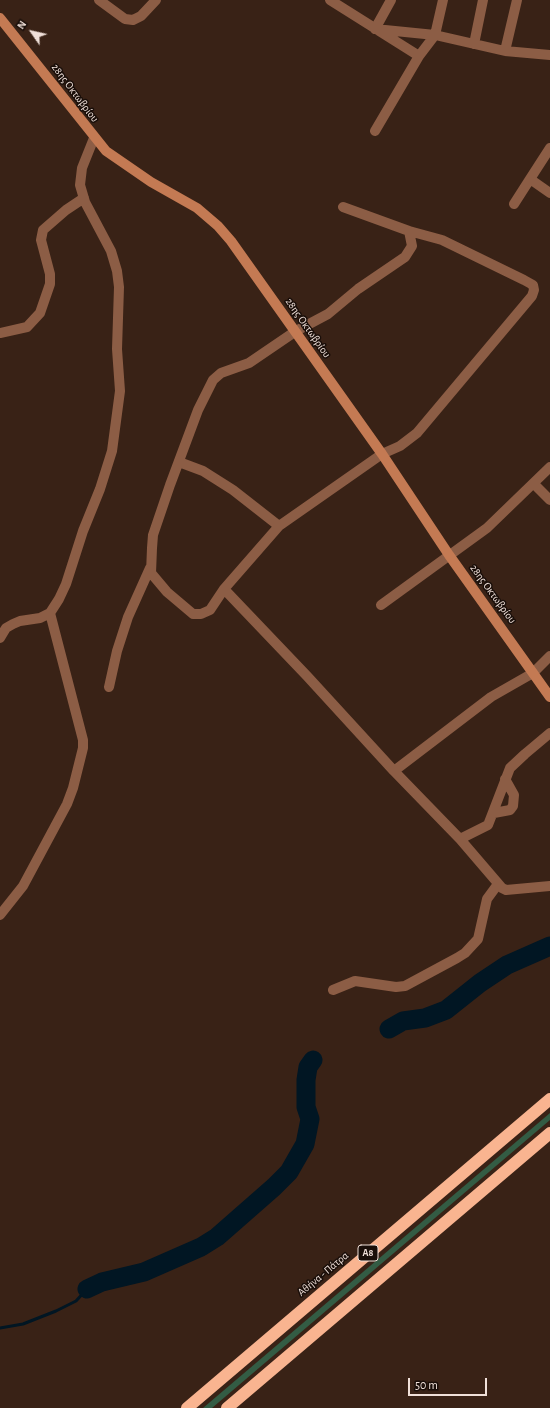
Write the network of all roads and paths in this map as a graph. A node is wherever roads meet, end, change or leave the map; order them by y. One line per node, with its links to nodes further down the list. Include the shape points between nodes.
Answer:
1 (99, 0): 2 (street, via 125,19 133,20 141,16)
2 (156, 0)
3 (330, 0): 9 (street)
4 (391, 0): 9 (street)
5 (443, 0): 10 (street)
6 (482, 0): 11 (street)
7 (517, 0): 12 (street)
8 (0, 18): 16 (street, 28ης Οκτωβρίου)
9 (375, 29): 10 (street); 14 (street)
10 (434, 35): 11 (street); 14 (street)
11 (474, 44): 12 (street)
12 (505, 52): 13 (street)
13 (550, 55)
14 (419, 56): 15 (street)
15 (374, 131)
16 (94, 138): 20 (street, via 82,168 80,185); 24 (street, 28ης Οκτωβρίου, via 123,164 197,208 212,221 245,259)
17 (550, 148): 18 (street)
18 (530, 179): 19 (street); 21 (street)
19 (550, 193)
20 (84, 198): 25 (street, via 60,214 43,230 41,240 50,274 50,284 40,313 30,325); 36 (street, via 96,227 111,252 117,271 120,296 117,349 120,406 106,471 66,584)
21 (514, 204)
22 (343, 207): 23 (street)
23 (409, 231): 24 (street, via 412,246 405,257 358,289 328,314); 26 (street, via 442,240 528,282 533,285 534,290 526,306 417,433 400,446)
24 (296, 331): 26 (street, 28ης Οκτωβρίου); 27 (street, via 250,363 221,373 213,380 198,410)
25 (0, 333)
26 (382, 454): 31 (street); 32 (street, 28ης Οκτωβρίου)
27 (179, 462): 31 (street, via 203,471 228,486); 33 (street, via 153,535)
28 (550, 467): 29 (street)
29 (534, 484): 30 (street); 32 (street, via 487,528)
30 (550, 500)
31 (279, 526): 34 (street)
32 (449, 555): 35 (street); 39 (street, 28ης Οκτωβρίου)
33 (150, 568): 34 (street, via 162,587 193,614 210,610); 40 (street, via 128,617 117,651)
34 (224, 589): 43 (street)
35 (381, 605)
36 (50, 613): 37 (street, via 13,624 6,628); 49 (street, via 83,748 67,804 23,886)
37 (0, 638)
38 (550, 656): 39 (street)
39 (533, 673): 41 (street, 28ης Οκτωβρίου); 43 (street, via 491,697)
40 (110, 687)
41 (550, 697)
42 (550, 733): 44 (street, via 514,763)
43 (394, 772): 46 (street)
44 (505, 779): 45 (street); 45 (street, via 514,795 513,806 510,810)
45 (494, 813): 46 (street, via 488,825)
46 (460, 839): 47 (street)
47 (498, 884): 48 (street, via 506,890); 50 (street, via 487,898 478,939 458,958 406,986 355,982)
48 (550, 886)
49 (0, 915)
50 (333, 990)
51 (550, 1099): 53 (highway, Αθήνα - Πάτρα / Α8)
52 (550, 1133): 54 (highway, Α8)
53 (187, 1408)
54 (227, 1408)

